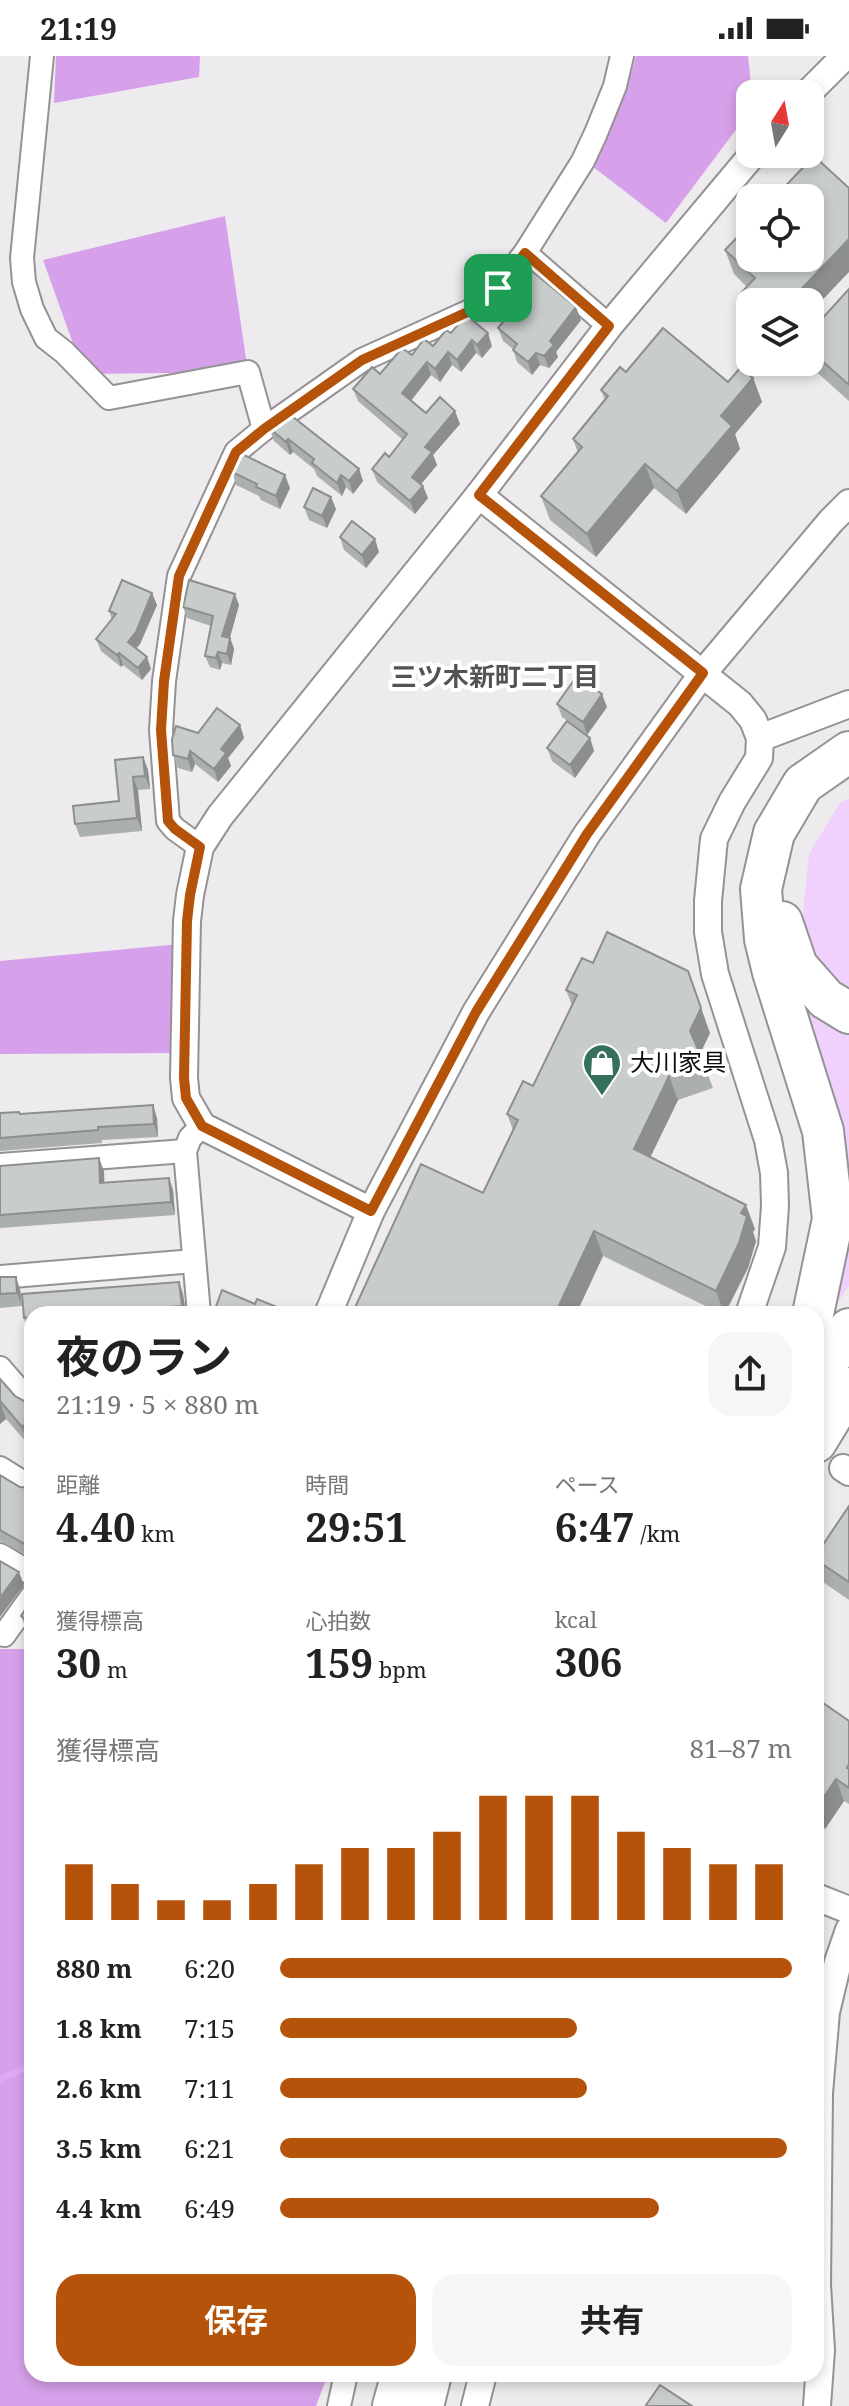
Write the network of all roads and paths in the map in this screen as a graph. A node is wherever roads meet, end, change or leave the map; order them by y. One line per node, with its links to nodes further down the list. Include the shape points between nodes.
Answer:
1 (42, 56): 8 (street, via 22,258 32,309 46,338 109,398 248,372)
2 (622, 56): 6 (street, via 590,147)
3 (845, 56): 4 (street)
4 (821, 80)
5 (741, 168): 7 (street)
6 (525, 253): 7 (street); 8 (street, via 498,288 472,310 362,360)
7 (609, 326): 9 (street)
8 (264, 429): 16 (street, via 236,452 179,576 164,681 163,773 168,821)
9 (479, 495): 11 (street); 16 (street)
10 (849, 503): 11 (street)
11 (703, 673): 13 (street, via 740,704); 21 (street, via 587,834 476,1012)
12 (849, 704): 13 (street)
13 (760, 738): 26 (street, via 759,758 714,839 708,901 715,974 774,1173 772,1247)
14 (849, 752): 27 (highway, via 803,784 774,833 761,889 773,972 823,1131 833,1219)
15 (849, 774): 17 (highway, via 823,792 794,837 782,879 781,919 797,966 826,999)
16 (200, 847): 18 (street, via 187,921 184,1078 186,1098)
17 (849, 1013)
18 (202, 1126): 19 (street); 21 (street)
19 (185, 1151): 20 (street); 22 (street)
20 (0, 1165)
21 (371, 1211): 25 (street)
22 (194, 1261): 23 (street); 24 (street)
23 (0, 1277)
24 (198, 1306)
25 (331, 1306)
26 (752, 1306)
27 (815, 1306)
28 (849, 1329): 30 (highway)
29 (0, 1368): 32 (street)
30 (824, 1368)
31 (849, 1388): 33 (highway)
32 (24, 1396)
33 (836, 1461)
34 (0, 1468): 35 (street)
35 (24, 1483)
36 (0, 1555): 37 (street)
37 (24, 1569)
38 (24, 1607): 39 (street)
39 (0, 1634)
40 (824, 1900): 41 (street)
41 (849, 1910)
42 (849, 1930): 43 (street)
43 (824, 2035)
44 (344, 2382): 49 (street)
45 (400, 2382): 50 (highway)
46 (429, 2382): 51 (highway)
47 (481, 2382): 52 (street)
48 (819, 2382): 53 (street)
49 (339, 2406)
50 (393, 2406)
51 (423, 2406)
52 (475, 2406)
53 (817, 2406)

